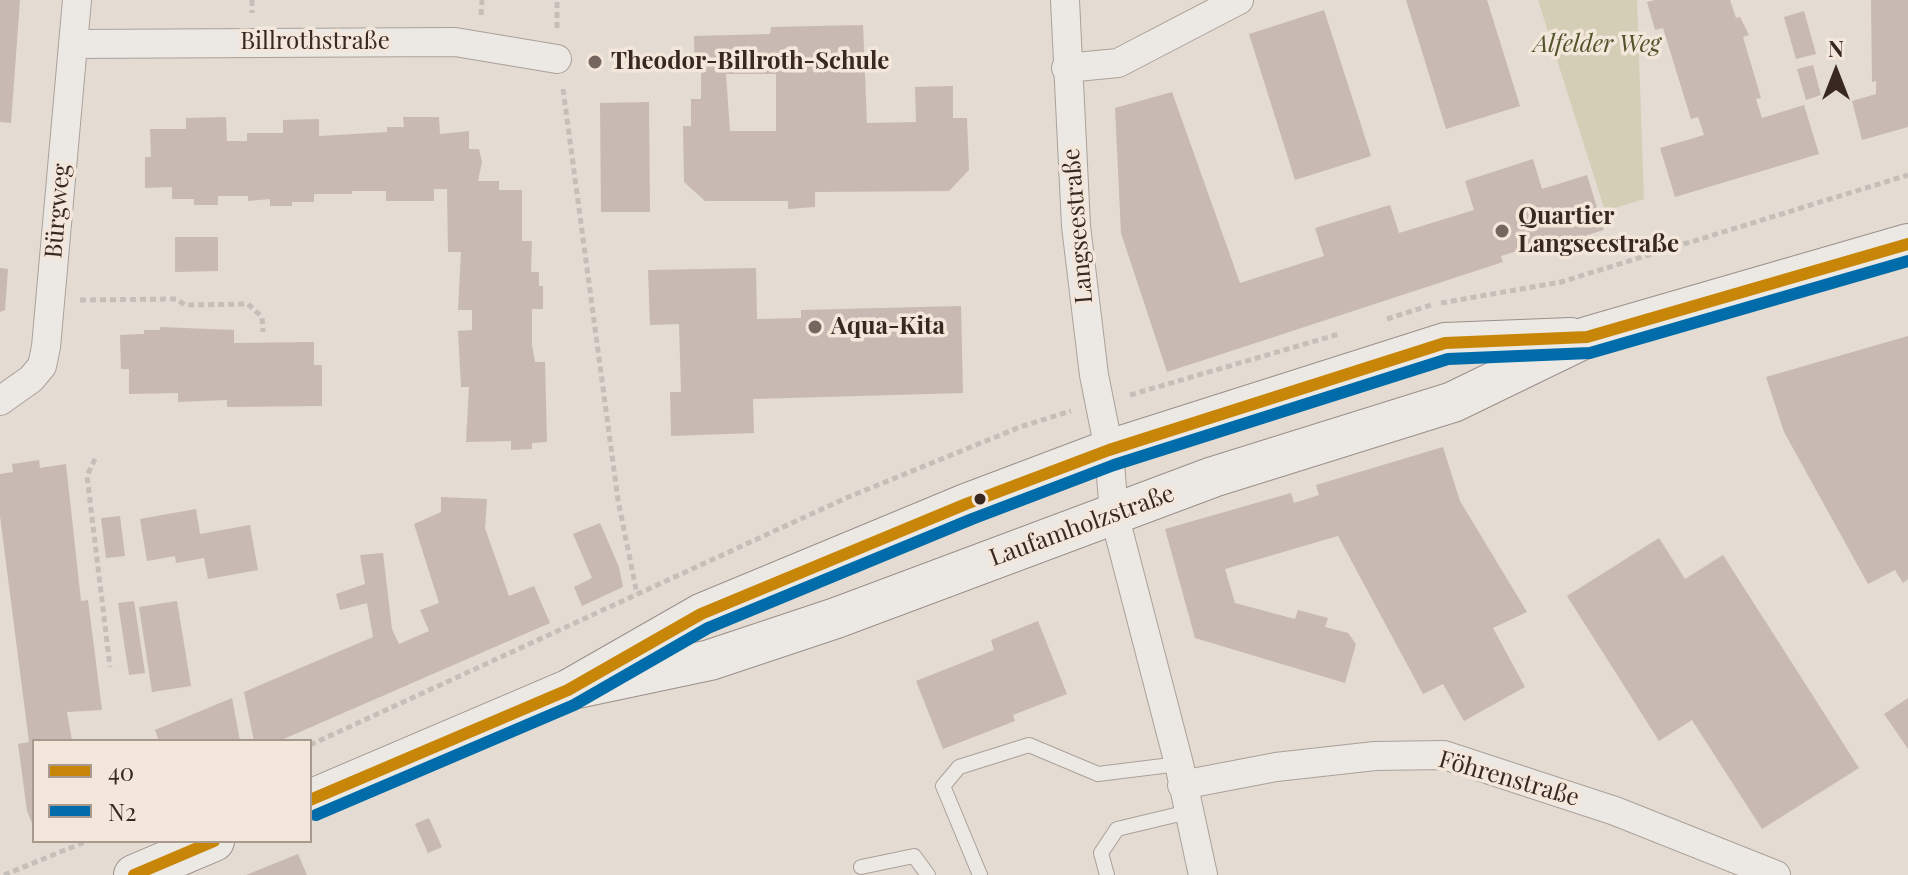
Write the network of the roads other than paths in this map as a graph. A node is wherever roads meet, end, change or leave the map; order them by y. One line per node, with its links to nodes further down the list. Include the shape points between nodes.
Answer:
1 (77, 0): 4 (street, Bürgweg)
2 (1065, 0): 6 (street, Langseestraße)
3 (1239, 0): 6 (street, via 1118,63)
4 (73, 44): 5 (street, Billrothstraße, via 455,42); 9 (street, Bürgweg, via 42,366)
5 (557, 59)
6 (1066, 68): 10 (street, Langseestraße, via 1077,238)
7 (1908, 244): 8 (main road, Laufamholzstraße)
8 (1587, 337): 10 (main road, Laufamholzstraße, via 1445,343); 11 (main road, Laufamholzstraße, via 1453,402 1213,477)
9 (0, 401)
10 (1109, 450): 11 (street, Langseestraße); 12 (main road, Laufamholzstraße, via 701,614)
11 (1114, 514): 12 (main road, Laufamholzstraße, via 710,660); 13 (street, Langseestraße)
12 (568, 690): 14 (main road, Laufamholzstraße)
13 (1183, 787): 19 (lane, via 1098,774 1029,745 959,767 943,786); 20 (lane, via 1117,829 1101,853); 21 (street, Langseestraße); 22 (street, Föhrenstraße, via 1276,767 1444,755 1615,811)
14 (312, 799)
15 (209, 843): 17 (main road)
16 (861, 867): 18 (lane, via 914,856)
17 (134, 875)
18 (928, 875)
19 (980, 875)
20 (1107, 875)
21 (1203, 875)
22 (1776, 875)

